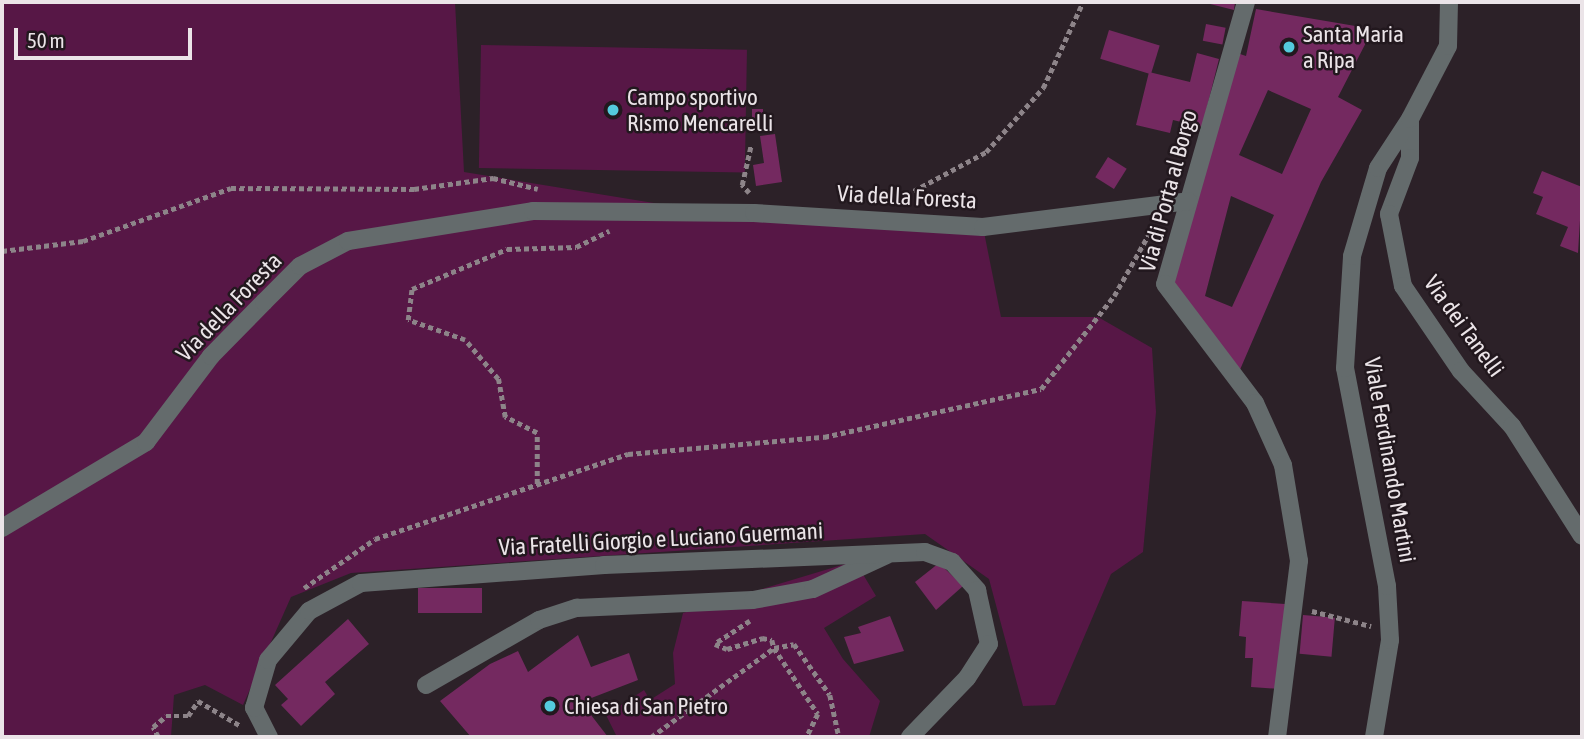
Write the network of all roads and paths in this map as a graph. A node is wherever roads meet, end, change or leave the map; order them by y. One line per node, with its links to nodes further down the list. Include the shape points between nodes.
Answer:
1 (1083, 2): 7 (path, via 1044,88 986,152 906,195)
2 (1246, 2): 8 (street, Via di Porta al Borgo)
3 (1449, 2): 4 (street, Viale Ferdinando Martini, via 1448,46)
4 (1410, 119): 15 (street, Via dei Tanelli, via 1410,158 1389,214 1403,286 1461,371 1512,426); 31 (street, Viale Ferdinando Martini, via 1378,168 1352,256 1346,355 1387,586 1390,640)
5 (751, 145): 11 (path, via 742,185)
6 (544, 191): 12 (path, via 493,178 414,189 231,188 83,241)
7 (867, 198)
8 (1188, 201): 9 (street, Via della Foresta); 18 (street, Via di Porta al Borgo, via 1165,284 1255,403 1276,442 1299,561)
9 (1166, 203): 11 (street, Via della Foresta, via 983,227); 13 (path, via 1114,296 1041,389 824,437 628,454)
10 (621, 209): 11 (street, Via della Foresta); 13 (path, via 608,233 576,247 507,249 412,289 408,320 465,340 498,379 505,417 537,433); 14 (street, Via della Foresta, via 533,211 348,241 300,267 264,302 211,356 146,442)
11 (770, 214)
12 (2, 251)
13 (537, 484): 17 (path, via 375,539)
14 (2, 528)
15 (1582, 536)
16 (893, 552): 22 (street, via 813,589 753,600 577,608 539,620); 25 (street, Via Fratelli Giorgio e Luciano Guermani, via 604,565 361,583 309,611 268,660 254,708); 29 (street, Via Fratelli Giorgio e Luciano Guermani, via 925,552 952,562 977,590 989,644 967,678)
17 (301, 590)
18 (1294, 611): 20 (path, via 1333,613 1373,626); 30 (street, Via di Porta al Borgo)
19 (762, 615): 21 (path, via 715,644 727,649 762,638 772,640)
20 (1378, 633)
21 (774, 648): 26 (path); 27 (path, via 818,714); 28 (path, via 794,644 830,695)
22 (426, 685)
23 (248, 732): 24 (path, via 198,702 188,716 166,716 153,727)
24 (158, 737)
25 (269, 737)
26 (650, 737)
27 (807, 737)
28 (839, 737)
29 (911, 737)
30 (1277, 737)
31 (1374, 737)

